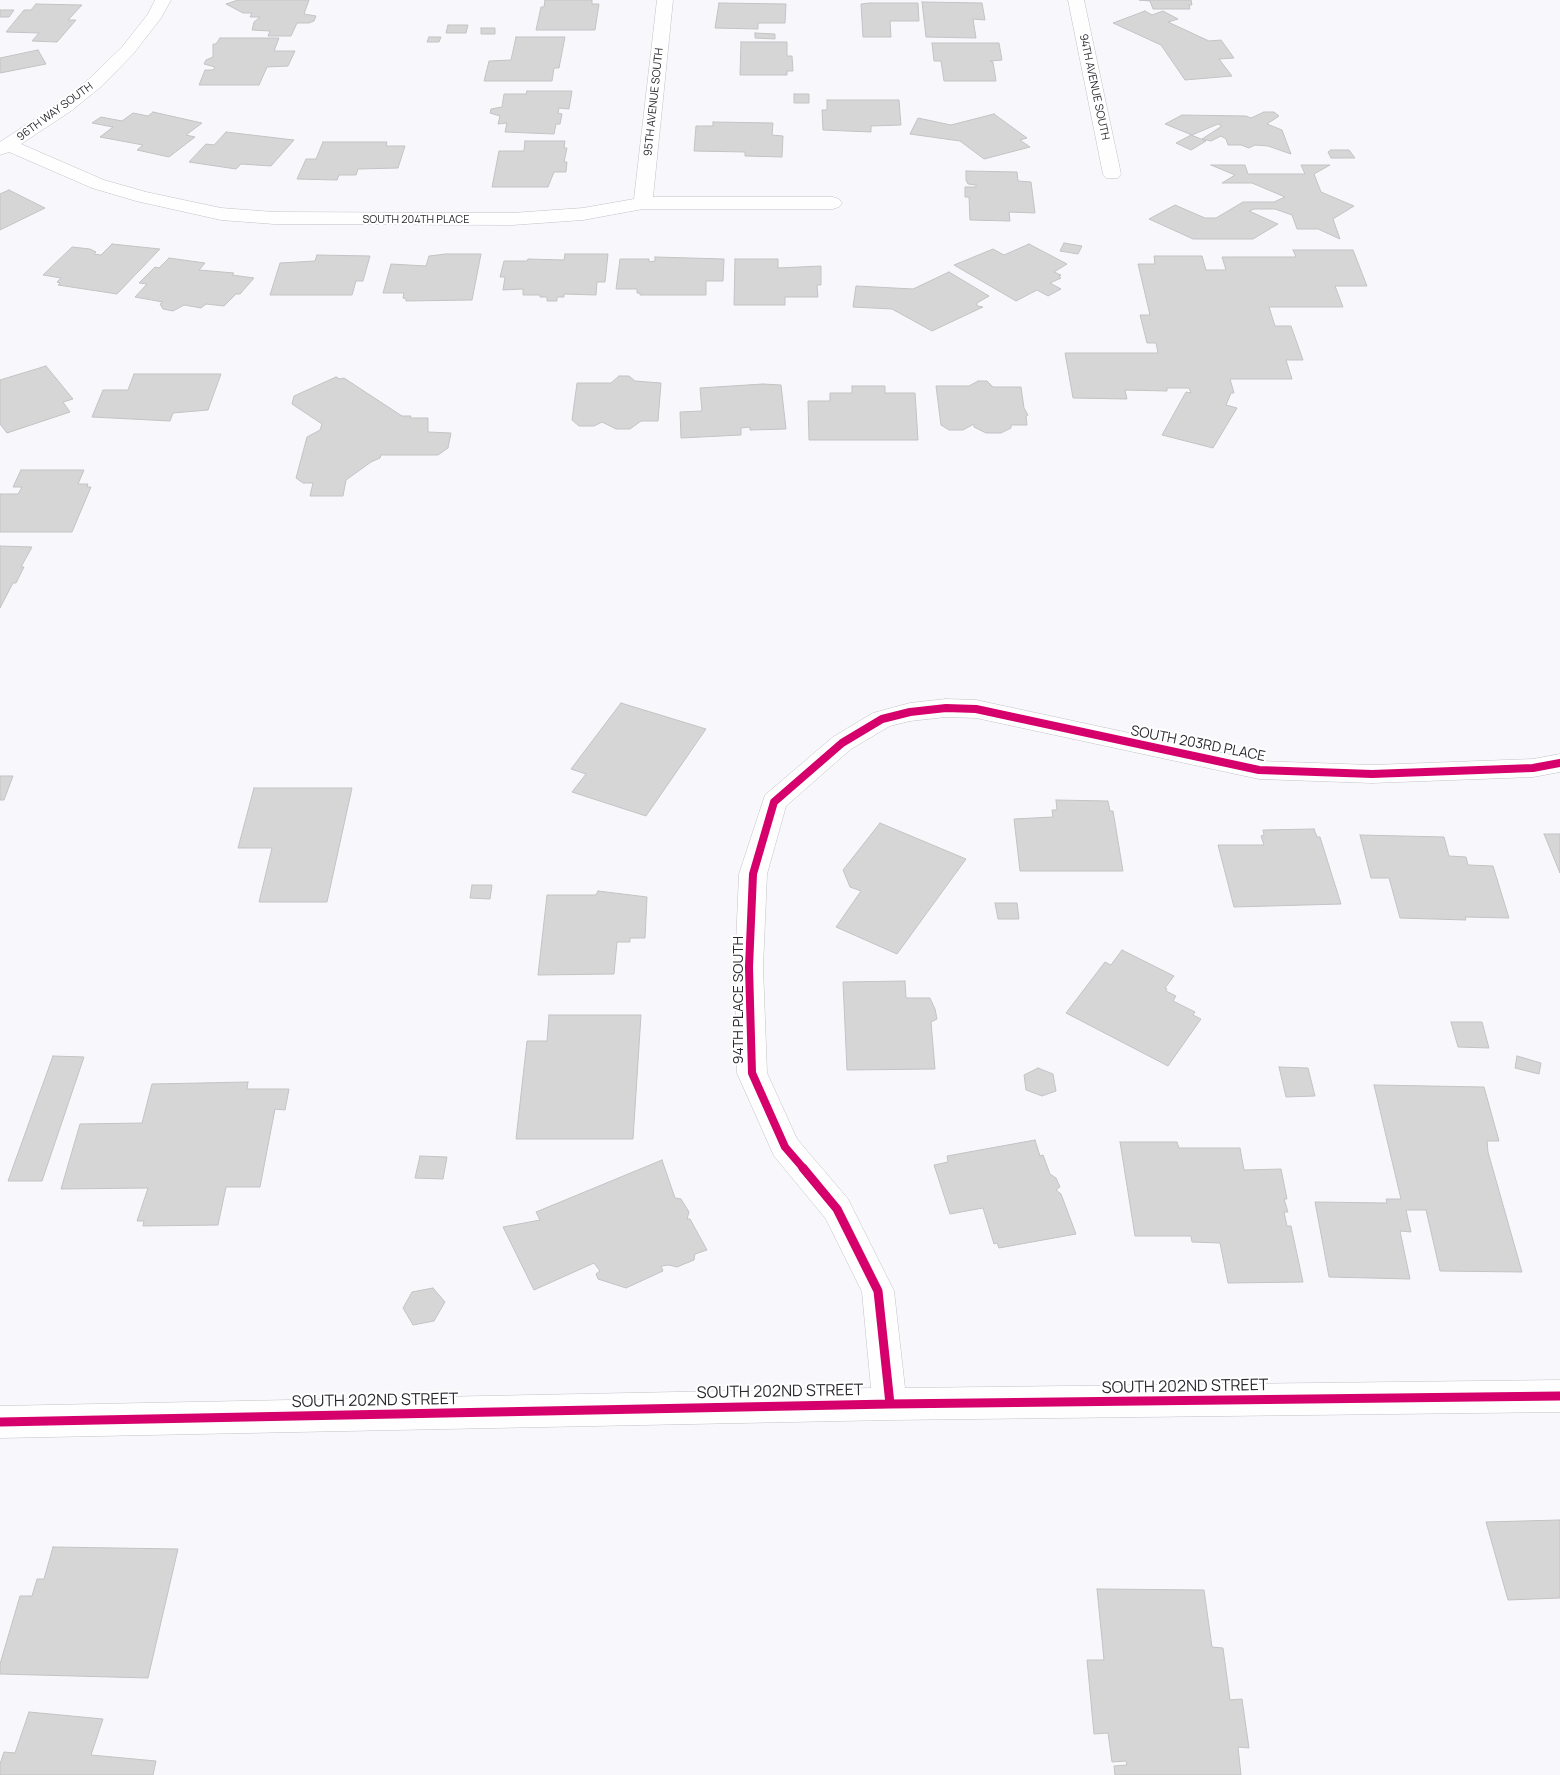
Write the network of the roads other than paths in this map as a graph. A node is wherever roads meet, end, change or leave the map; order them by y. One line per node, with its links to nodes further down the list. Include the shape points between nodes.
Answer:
1 (163, 0): 4 (street, 96TH WAY SOUTH, via 128,50 96,82)
2 (665, 0): 6 (street, 95TH AVENUE SOUTH)
3 (1076, 0): 5 (street, 94TH AVENUE SOUTH)
4 (5, 147): 6 (street, SOUTH 204TH PLACE, via 98,184 221,214 284,218 512,220 583,214)
5 (1112, 174)
6 (643, 203): 7 (street, SOUTH 204TH PLACE)
7 (833, 203)
8 (842, 743): 9 (street, SOUTH 203RD PLACE, via 882,720 910,712 946,708 976,709 1259,770 1372,774 1534,768); 11 (street, 94TH PLACE SOUTH, via 774,802 753,874 749,966 752,1073 785,1146 837,1209 878,1290)
9 (1560, 763)
10 (1560, 1396): 11 (street, SOUTH 202ND STREET)
11 (890, 1404): 12 (street, SOUTH 202ND STREET)
12 (0, 1422)

